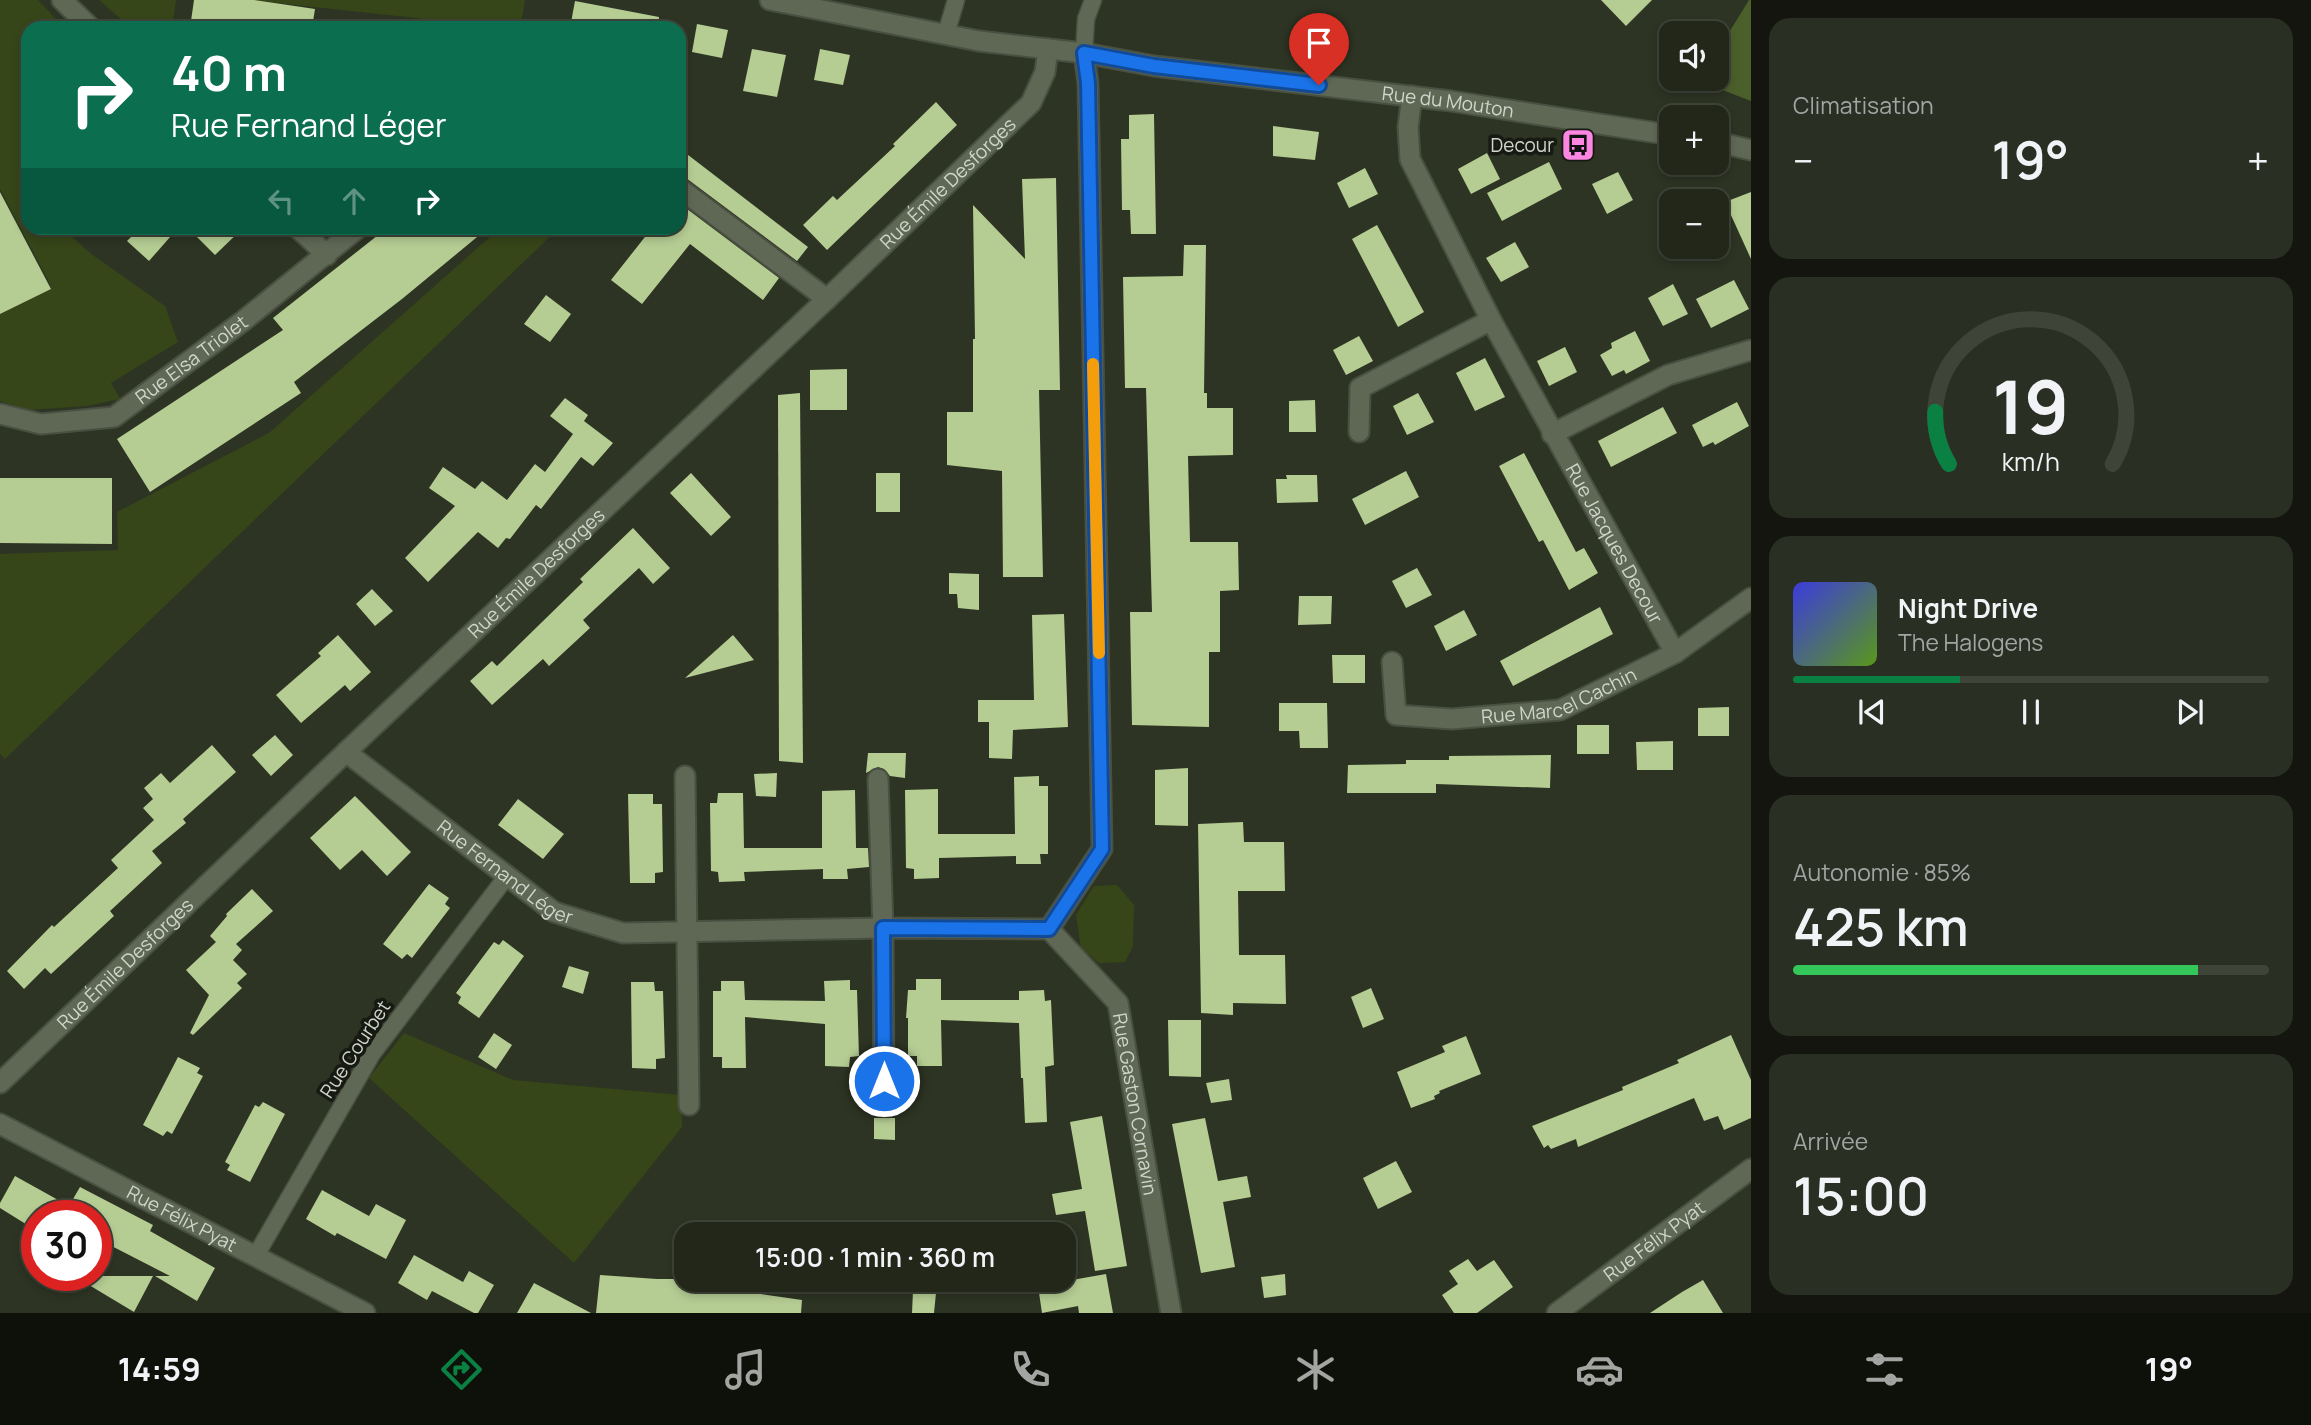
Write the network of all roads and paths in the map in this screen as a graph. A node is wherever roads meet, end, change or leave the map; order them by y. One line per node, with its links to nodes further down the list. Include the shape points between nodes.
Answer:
1 (62, 0): 5 (street)
2 (770, 0): 6 (street, Rue du Mouton)
3 (956, 0): 6 (lane)
4 (1093, 0): 8 (lane, via 1086,19)
5 (84, 21)
6 (946, 34): 7 (street, Rue du Mouton)
7 (1048, 49): 8 (street, Rue du Mouton); 17 (street, Rue Émile Desforges, via 1045,72 1031,103)
8 (1084, 53): 9 (street, Rue du Mouton, via 1154,66); 31 (street, via 1102,849)
9 (1412, 96): 10 (street, Rue du Mouton); 18 (street, Rue Jacques Decour, via 1410,159)
10 (1659, 133)
11 (1729, 145): 12 (street)
12 (1751, 150)
13 (686, 193): 17 (street)
14 (306, 235): 16 (street)
15 (350, 235): 16 (street, Rue Elsa Triolet)
16 (327, 255): 20 (street, Rue Elsa Triolet, via 114,417 41,424)
17 (827, 299): 26 (street, Rue Émile Desforges)
18 (1491, 320): 21 (street, via 1360,388); 22 (street, Rue Jacques Decour)
19 (1751, 350): 22 (street, via 1668,375)
20 (0, 414)
21 (1359, 432)
22 (1552, 434): 24 (street, Rue Jacques Decour)
23 (1751, 598): 24 (street, Rue Marcel Cachin)
24 (1675, 653): 25 (street, Rue Marcel Cachin, via 1560,710 1452,719 1396,715)
25 (1392, 662)
26 (345, 752): 29 (street, Rue Fernand Léger); 33 (street, Rue Émile Desforges)
27 (685, 776): 32 (street)
28 (878, 779): 30 (street)
29 (507, 876): 32 (street, Rue Fernand Léger, via 554,912 623,933); 38 (lane, Rue Courbet, via 372,1054)
30 (883, 928): 31 (street, Rue Fernand Léger); 32 (street, Rue Fernand Léger); 35 (street)
31 (1049, 929): 40 (street, Rue Gaston Cornavin, via 1118,1003)
32 (687, 931): 34 (street)
33 (0, 1083)
34 (689, 1105)
35 (884, 1106)
36 (0, 1124): 38 (street, Rue Félix Pyat)
37 (1751, 1169): 41 (street, Rue Félix Pyat)
38 (256, 1257): 39 (street, Rue Félix Pyat)
39 (365, 1313)
40 (1171, 1313)
41 (1557, 1313)

